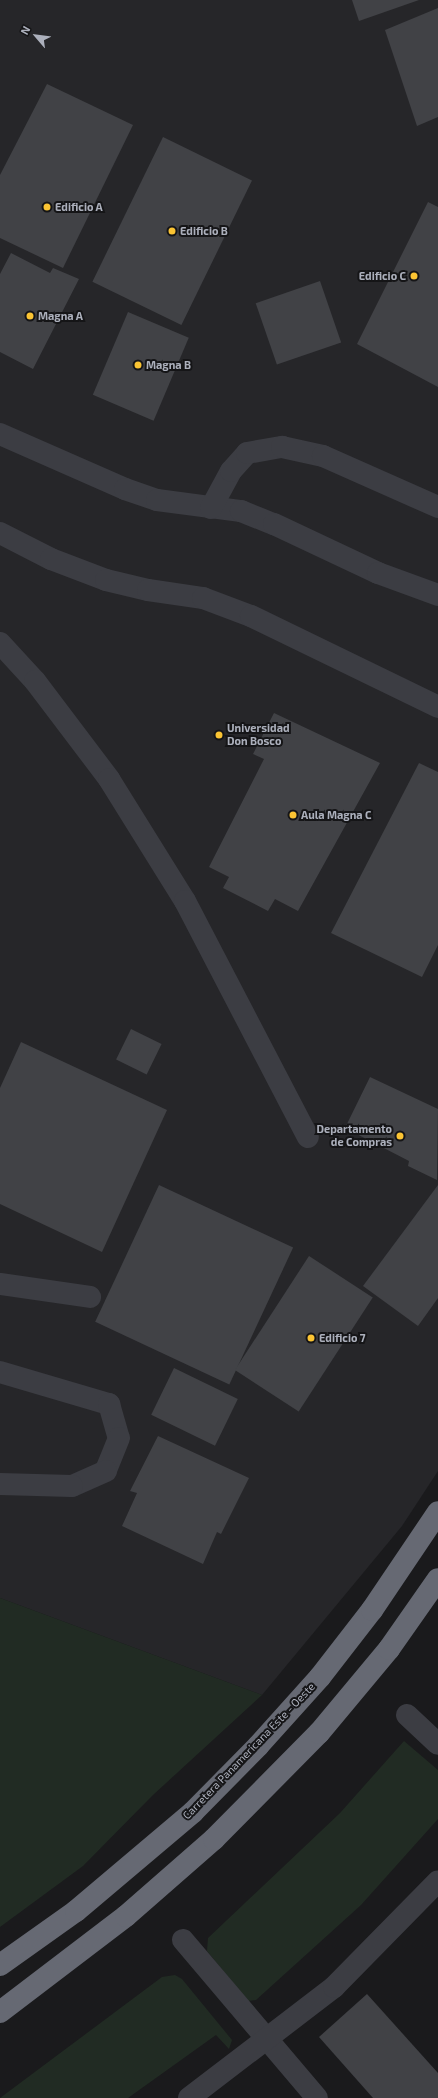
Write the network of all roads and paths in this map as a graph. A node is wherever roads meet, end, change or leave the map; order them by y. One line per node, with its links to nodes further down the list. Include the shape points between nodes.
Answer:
1 (0, 434): 3 (lane, via 125,490 158,500)
2 (438, 507): 3 (lane, via 323,456 282,447 247,453 231,471)
3 (211, 508): 5 (lane, via 240,511 274,524 378,573)
4 (0, 534): 7 (lane, via 51,559 106,580 148,590 203,598 251,616)
5 (438, 595)
6 (0, 643): 8 (lane, via 36,681 117,792 184,901)
7 (438, 707)
8 (308, 1137)
9 (0, 1284): 10 (lane)
10 (90, 1297)
11 (0, 1372): 12 (lane, via 108,1404 119,1438 106,1471 72,1486)
12 (0, 1484)
13 (438, 1512): 19 (highway, Carretera Panamericana Este - Oeste, via 368,1616 320,1677 252,1751 193,1812 76,1911)
14 (438, 1579): 20 (highway, via 389,1649 319,1732 214,1839 126,1916)
15 (407, 1715): 16 (lane)
16 (438, 1744)
17 (438, 1881): 21 (lane, via 334,1987)
18 (183, 1940): 21 (lane)
19 (0, 1965)
20 (0, 2012)
21 (266, 2039): 22 (lane); 23 (lane)
22 (189, 2098)
23 (317, 2098)

